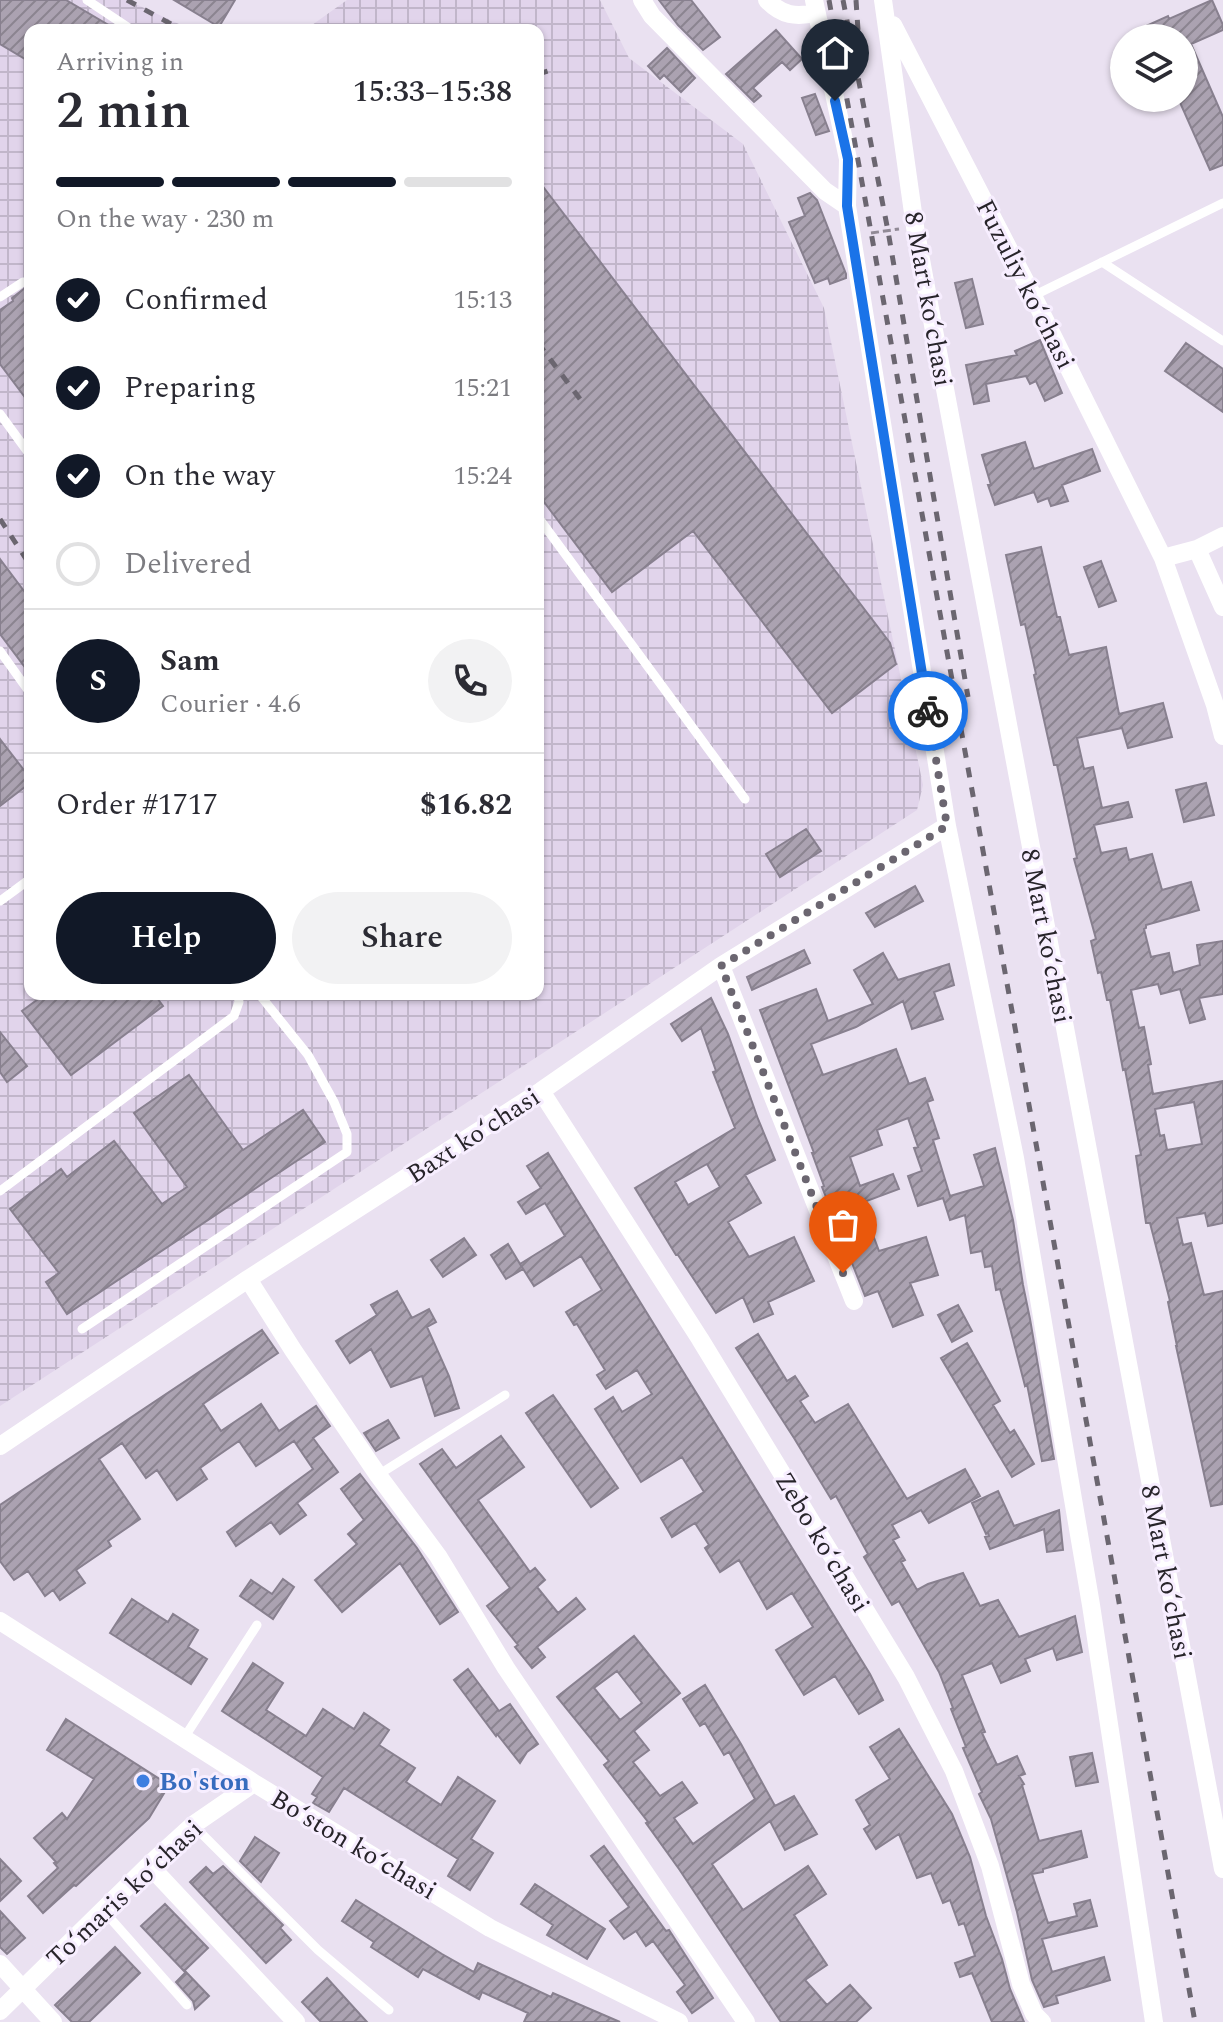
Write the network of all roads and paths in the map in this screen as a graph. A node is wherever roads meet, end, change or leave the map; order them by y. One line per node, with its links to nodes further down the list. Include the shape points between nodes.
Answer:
1 (87, 0): 6 (lane)
2 (642, 0): 8 (street, via 825,191)
3 (767, 0): 5 (street, via 793,16)
4 (885, 6): 9 (street, 8 Mart koʻchasi); 13 (street, Fuzuliy koʻchasi)
5 (815, 7): 8 (street, via 848,159)
6 (123, 24)
7 (1223, 203): 11 (lane)
8 (847, 206): 10 (street)
9 (915, 227): 10 (path); 48 (street, 8 Mart koʻchasi)
10 (851, 236): 27 (street)
11 (1102, 262): 13 (lane); 15 (lane)
12 (23, 282): 14 (lane)
13 (1033, 296): 21 (street, Fuzuliy koʻchasi)
14 (0, 297)
15 (1223, 341)
16 (0, 414): 17 (lane)
17 (24, 447)
18 (544, 525): 26 (lane)
19 (1223, 536): 20 (street)
20 (1197, 549): 21 (street); 22 (street)
21 (1163, 558): 25 (street, Fuzuliy koʻchasi)
22 (1223, 607)
23 (0, 651): 24 (lane)
24 (24, 685)
25 (1223, 736)
26 (745, 799)
27 (947, 826): 30 (street, Baxt koʻchasi); 60 (street, via 1015,1158 1091,1605)
28 (24, 883): 29 (lane)
29 (0, 901)
30 (721, 966): 33 (street, Baxt koʻchasi); 36 (street)
31 (239, 1000): 34 (lane, via 234,1016)
32 (264, 1000): 37 (lane, via 308,1055 334,1102 347,1134 347,1152)
33 (541, 1091): 35 (street, Baxt koʻchasi); 59 (street, Zebo koʻchasi, via 906,1677 954,1771 990,1866 1021,1984)
34 (0, 1191)
35 (248, 1279): 39 (street, Baxt koʻchasi); 40 (street)
36 (854, 1301)
37 (82, 1329)
38 (505, 1395): 40 (lane)
39 (0, 1446)
40 (378, 1475): 58 (street, via 438,1556 506,1668)
41 (0, 1621): 43 (street, Boʻston koʻchasi)
42 (257, 1625): 44 (lane)
43 (8, 1637): 44 (street, Boʻston koʻchasi)
44 (184, 1738): 45 (street, Boʻston koʻchasi)
45 (254, 1783): 46 (street, Toʻmaris koʻchasi); 57 (street, Boʻston koʻchasi, via 490,1928)
46 (193, 1825): 47 (street, Toʻmaris koʻchasi); 53 (lane, via 318,1950)
47 (149, 1865): 49 (street, Toʻmaris koʻchasi); 56 (street)
48 (1223, 1869)
49 (103, 1910): 51 (street, Toʻmaris koʻchasi); 52 (lane)
50 (0, 1964): 51 (street)
51 (23, 1989): 54 (street, Toʻmaris koʻchasi); 55 (street)
52 (187, 2005)
53 (389, 2010)
54 (0, 2011)
55 (53, 2022)
56 (296, 2022)
57 (679, 2022)
58 (746, 2022)
59 (1042, 2022)
60 (1154, 2022)

